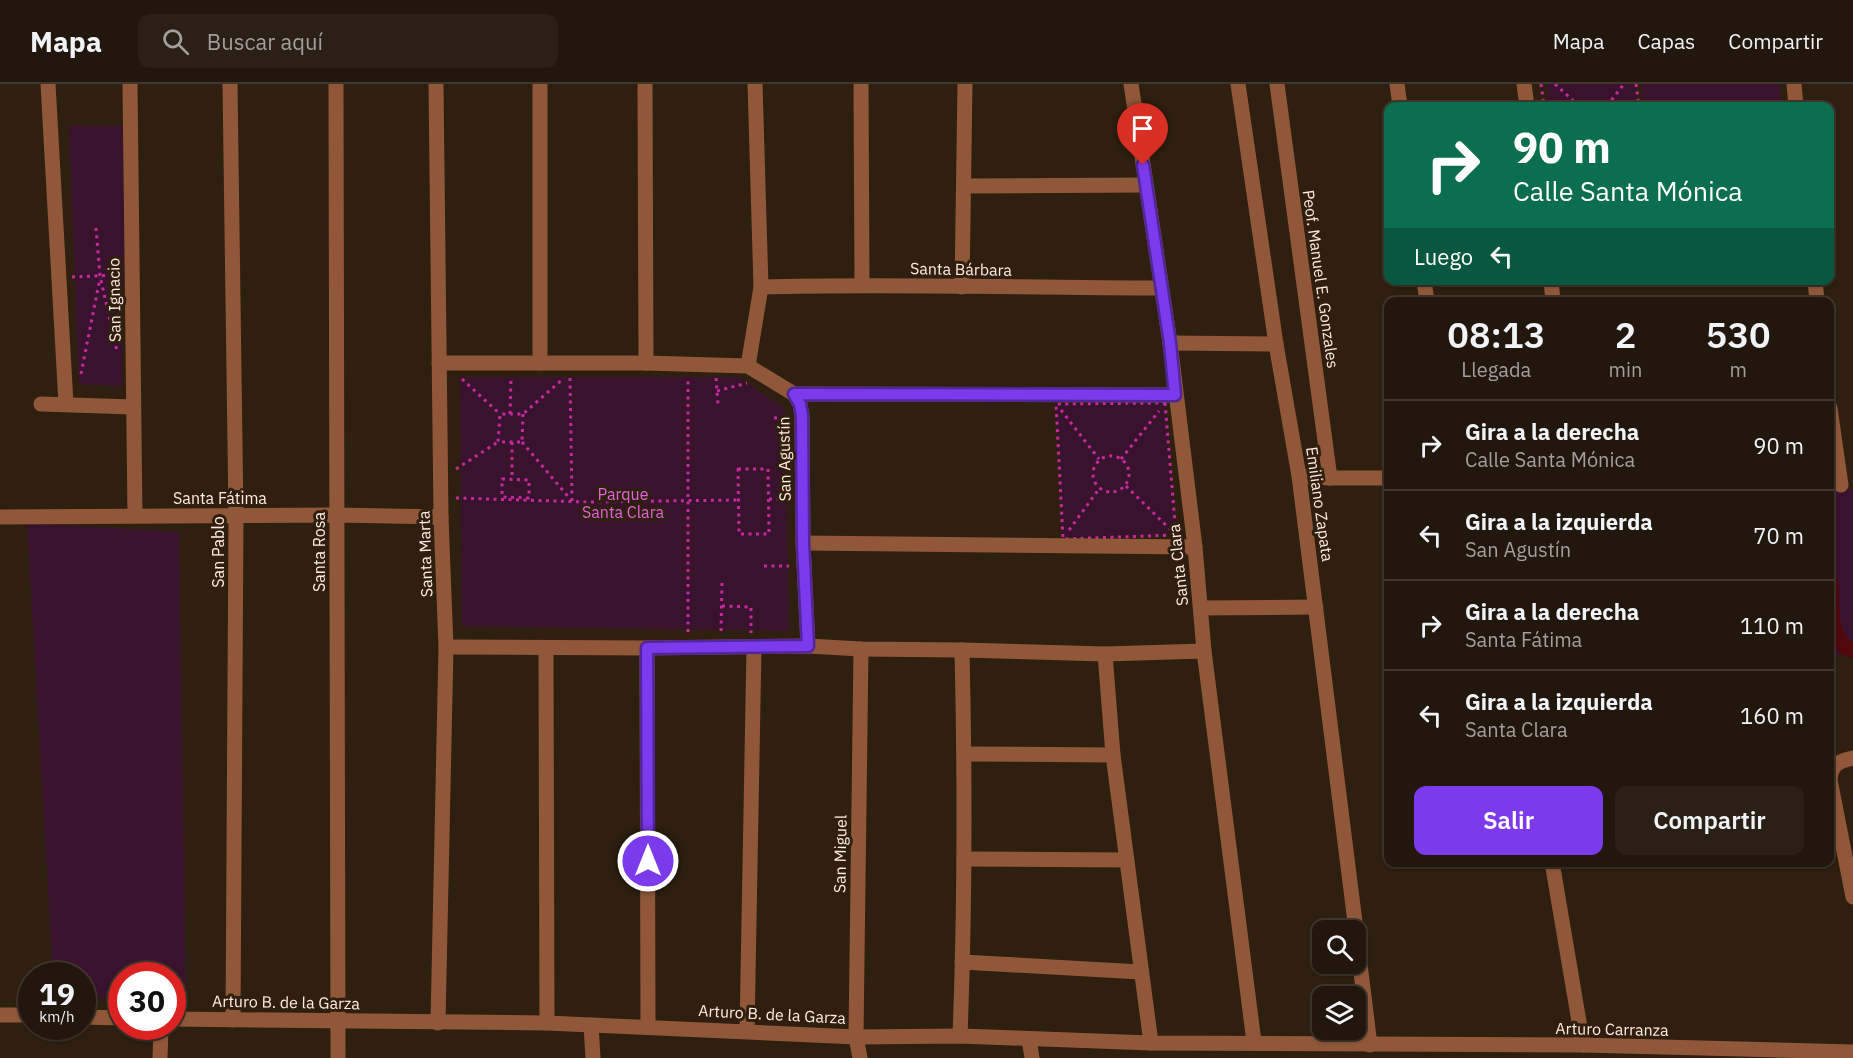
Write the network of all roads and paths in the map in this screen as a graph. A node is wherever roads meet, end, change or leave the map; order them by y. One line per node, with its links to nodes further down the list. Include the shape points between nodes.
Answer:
1 (48, 84): 58 (street)
2 (130, 84): 61 (street, San Ignacio)
3 (230, 84): 92 (street, San Pablo)
4 (336, 84): 90 (street, Santa Rosa)
5 (436, 84): 41 (street, Santa Marta)
6 (540, 84): 42 (street)
7 (645, 84): 43 (street)
8 (755, 84): 34 (street)
9 (861, 84): 33 (street)
10 (965, 84): 29 (street)
11 (1131, 84): 28 (street, Santa Clara)
12 (1238, 84): 39 (street, Emiliano Zapata)
13 (1277, 84): 76 (street, Peof. Manuel E. Gonzales)
14 (1397, 84): 21 (street)
15 (1524, 84): 22 (street)
16 (1541, 84): 23 (path)
17 (1555, 84): 24 (path)
18 (1624, 84): 25 (path)
19 (1636, 84): 26 (path)
20 (1794, 84): 27 (street)
21 (1399, 102)
22 (1526, 102)
23 (1543, 102)
24 (1575, 102)
25 (1610, 102)
26 (1639, 102)
27 (1796, 102)
28 (1145, 185): 29 (street); 37 (street, Santa Clara)
29 (964, 186): 35 (street)
30 (96, 228): 32 (path)
31 (118, 275): 32 (path)
32 (100, 276): 36 (path, via 72,277); 40 (path); 53 (path)
33 (862, 284): 34 (street, Santa Bárbara); 35 (street, Santa Bárbara)
34 (760, 287): 45 (street)
35 (962, 287): 37 (street, Santa Bárbara)
36 (73, 288)
37 (1160, 288): 38 (street, Santa Clara)
38 (1170, 343): 39 (street); 55 (street, Santa Clara)
39 (1276, 344): 74 (street, Emiliano Zapata)
40 (118, 356)
41 (440, 363): 42 (street); 93 (street, Santa Marta)
42 (540, 363): 43 (street)
43 (646, 363): 45 (street)
44 (77, 367): 52 (path)
45 (747, 372): 54 (path, via 753,382); 56 (street, San Agustín)
46 (511, 373): 63 (path)
47 (558, 373): 48 (path)
48 (570, 373): 64 (path); 88 (path)
49 (688, 373): 87 (path)
50 (716, 373): 54 (path)
51 (460, 377): 62 (path)
52 (77, 378)
53 (79, 384)
54 (717, 391): 60 (path)
55 (1170, 399): 56 (street); 59 (path); 71 (path); 95 (path); 98 (street, Santa Clara)
56 (792, 400): 65 (path, via 789,417); 97 (street, San Agustín, via 800,404 802,416)
57 (41, 404): 58 (street)
58 (66, 404): 61 (street)
59 (1056, 404): 72 (path); 96 (path)
60 (718, 405)
61 (133, 407): 91 (street, San Ignacio)
62 (500, 414): 63 (path); 67 (path)
63 (510, 414): 64 (path)
64 (524, 414): 69 (path)
65 (774, 418)
66 (1834, 436): 79 (street)
67 (498, 442): 68 (path); 73 (path)
68 (512, 442): 69 (path); 78 (path)
69 (522, 442): 88 (path)
70 (456, 459): 73 (path)
71 (1121, 459): 72 (path, via 1110,456); 80 (path, via 1129,468)
72 (1100, 460): 82 (path, via 1093,474)
73 (456, 470): 77 (path)
74 (1299, 476): 76 (street); 103 (street, Emiliano Zapata)
75 (1384, 477): 76 (street)
76 (1330, 478)
77 (456, 479)
78 (512, 479): 78 (path, via 502,479 502,497 529,498 529,480)
79 (1841, 485)
80 (1126, 486): 82 (path, via 1110,493); 95 (path)
81 (456, 488): 83 (path)
82 (1099, 489): 96 (path)
83 (456, 498): 88 (path); 89 (path)
84 (769, 499): 85 (path); 86 (path, via 768,469 738,469); 86 (path, via 769,534 739,534)
85 (791, 499)
86 (738, 500): 87 (path)
87 (688, 501): 88 (path); 105 (path)
88 (572, 502)
89 (457, 509)
90 (337, 515): 92 (street, Santa Fátima); 93 (street, Santa Fátima); 133 (street, Santa Rosa)
91 (135, 516): 92 (street, Santa Fátima); 94 (street, Santa Fátima)
92 (236, 516): 132 (street, San Pablo)
93 (441, 516): 108 (street, Santa Marta)
94 (0, 517)
95 (1176, 535): 96 (path)
96 (1063, 539)
97 (803, 543): 98 (street); 109 (street, San Agustín)
98 (1195, 548): 104 (street, Santa Clara)
99 (764, 567): 100 (path)
100 (792, 567)
101 (722, 582): 102 (path)
102 (722, 606): 106 (path); 107 (path, via 751,607)
103 (1316, 607): 104 (street); 125 (street, Emiliano Zapata)
104 (1201, 608): 114 (street, Santa Clara)
105 (688, 634)
106 (721, 635)
107 (752, 641): 109 (street); 111 (street); 138 (street)
108 (446, 646): 110 (street); 134 (street, Santa Marta)
109 (808, 646): 112 (street)
110 (546, 648): 111 (street); 135 (street)
111 (647, 648): 137 (street)
112 (861, 649): 113 (street); 139 (street, San Miguel)
113 (962, 650): 115 (street); 116 (street)
114 (1204, 651): 115 (street); 143 (street, Santa Clara)
115 (1105, 654): 117 (street)
116 (964, 754): 117 (street); 121 (street)
117 (1113, 755): 122 (street)
118 (1853, 758): 119 (street)
119 (1834, 766)
120 (1834, 800): 124 (street)
121 (964, 859): 122 (street); 126 (street)
122 (1126, 860): 127 (street)
123 (1553, 867): 146 (street)
124 (1853, 897)
125 (1355, 920)
126 (963, 962): 127 (street); 140 (street)
127 (1141, 972): 144 (street)
128 (1361, 974): 145 (street, Emiliano Zapata)
129 (0, 1015): 130 (street)
130 (18, 1015)
131 (186, 1019): 132 (street, Arturo B. de la Garza)
132 (233, 1020): 133 (street, Arturo B. de la Garza)
133 (338, 1020): 134 (street, Arturo B. de la Garza); 149 (street, Santa Rosa)
134 (438, 1023): 135 (street, Arturo B. de la Garza)
135 (547, 1023): 136 (street, Arturo B. de la Garza)
136 (591, 1025): 137 (street, Arturo B. de la Garza); 150 (street)
137 (648, 1027): 138 (street, Arturo B. de la Garza)
138 (747, 1031): 139 (street, Arturo B. de la Garza)
139 (856, 1036): 140 (street, Arturo B. de la Garza); 151 (street, San Miguel)
140 (960, 1036): 141 (street, Arturo B. de la Garza)
141 (1029, 1039): 144 (street, Arturo B. de la Garza); 152 (street)
142 (161, 1040): 148 (street)
143 (1254, 1042): 144 (street, Arturo B. de la Garza); 145 (street, Arturo B. de la Garza)
144 (1151, 1043)
145 (1370, 1045): 146 (street, Arturo Carranza)
146 (1583, 1045): 147 (street, Arturo Carranza)
147 (1853, 1052)
148 (160, 1058)
149 (338, 1058)
150 (593, 1058)
151 (860, 1058)
152 (1032, 1058)

